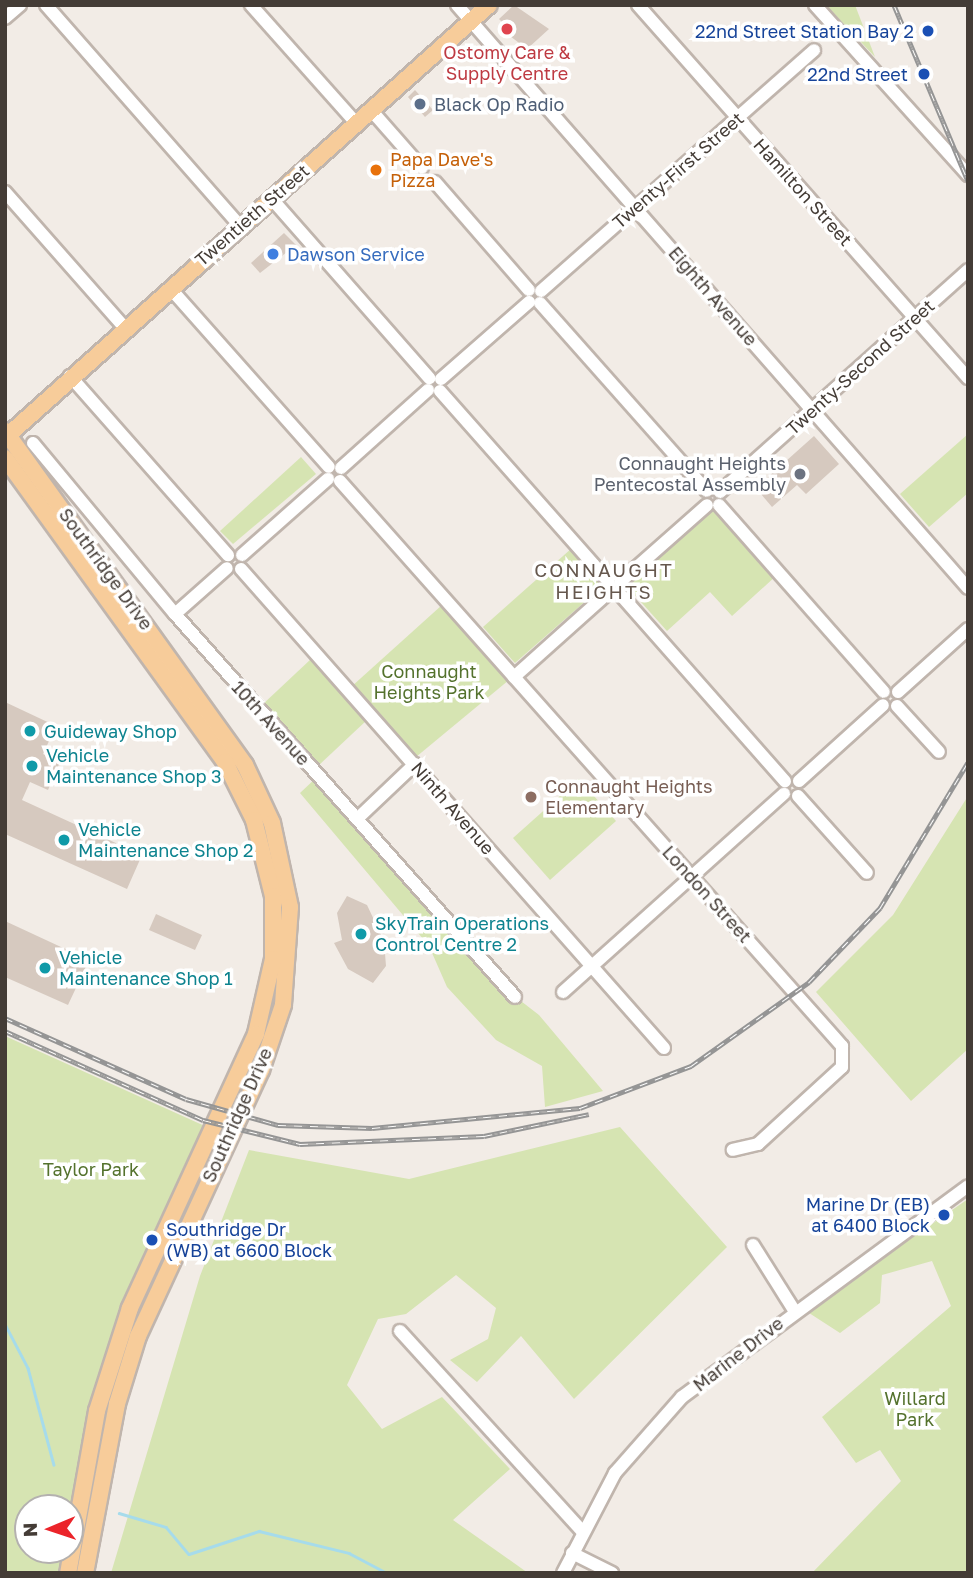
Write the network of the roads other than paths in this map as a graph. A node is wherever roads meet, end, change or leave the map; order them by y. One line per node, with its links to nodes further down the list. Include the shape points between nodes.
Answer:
1 (20, 5): 8 (street)
2 (46, 5): 20 (street)
3 (251, 5): 13 (street)
4 (457, 5): 9 (street, Eighth Avenue)
5 (489, 5): 9 (main road, Twentieth Street)
6 (638, 5): 12 (street, Hamilton Street)
7 (815, 5): 15 (street)
8 (5, 18)
9 (471, 21): 11 (main road, Twentieth Street); 19 (street, Eighth Avenue)
10 (814, 50): 12 (street, Twenty-First Street)
11 (371, 110): 13 (main road, Twentieth Street); 14 (street)
12 (737, 118): 19 (street, Twenty-First Street); 24 (street, Hamilton Street)
13 (356, 124): 18 (main road, Twentieth Street)
14 (422, 168)
15 (968, 175)
16 (435, 182): 23 (street)
17 (5, 192): 25 (street)
18 (271, 198): 20 (main road, Twentieth Street); 28 (street)
19 (636, 208): 23 (street, Twenty-First Street); 29 (street, Eighth Avenue)
20 (240, 226): 22 (main road, Twentieth Street)
21 (968, 270): 24 (street, Twenty-Second Street)
22 (170, 288): 25 (main road, Twentieth Street); 33 (street, London Street)
23 (535, 296): 28 (street, Twenty-First Street); 36 (street)
24 (915, 318): 27 (street, Hamilton Street); 29 (street, Twenty-Second Street)
25 (125, 328): 26 (main road, Twentieth Street)
26 (70, 376): 30 (main road, Twentieth Street); 37 (street)
27 (968, 378)
28 (435, 385): 33 (street, Twenty-First Street); 40 (street)
29 (813, 409): 36 (street, Twenty-Second Street); 41 (street, Eighth Avenue)
30 (8, 431): 53 (main road, Southridge Drive, via 256,785 287,879)
31 (33, 443): 42 (street, 10th Avenue)
32 (5, 458): 35 (main road, Southridge Drive)
33 (335, 474): 38 (street, Twenty-First Street); 44 (street, London Street)
34 (5, 475): 35 (main road)
35 (22, 482): 52 (main road, Southridge Drive, via 239,785 269,873)
36 (715, 501): 40 (street, Twenty-Second Street); 45 (street)
37 (228, 555): 38 (street); 39 (street)
38 (242, 555): 39 (street)
39 (234, 569): 42 (street); 47 (street, Ninth Avenue)
40 (614, 587): 44 (street, Twenty-Second Street); 48 (street)
41 (968, 589)
42 (175, 614): 49 (street, 10th Avenue)
43 (968, 629): 45 (street)
44 (514, 677): 51 (street, London Street)
45 (888, 696): 46 (street); 48 (street)
46 (939, 752)
47 (415, 764): 49 (street); 54 (street, Ninth Avenue)
48 (789, 785): 50 (street); 51 (street)
49 (357, 819): 56 (street, 10th Avenue)
50 (867, 873)
51 (691, 877): 54 (street); 58 (street, London Street, via 837,1040 846,1058 763,1140)
52 (274, 944): 53 (main road); 65 (main road, Southridge Drive, via 256,1034 115,1353 78,1492)
53 (288, 966): 66 (main road, Southridge Drive, via 283,1005 261,1070 138,1336 114,1416)
54 (593, 966): 55 (street); 57 (street, Ninth Avenue)
55 (563, 992)
56 (514, 997)
57 (664, 1048)
58 (733, 1150)
59 (968, 1186): 61 (street, Marine Drive)
60 (753, 1245): 61 (street)
61 (794, 1310): 63 (street, Marine Drive, via 702,1381 636,1442)
62 (400, 1331): 63 (street)
63 (582, 1531): 64 (street, Marine Drive)
64 (572, 1553): 67 (street, Marine Drive); 68 (street)
65 (68, 1573)
66 (85, 1573)
67 (563, 1573)
68 (612, 1573)

